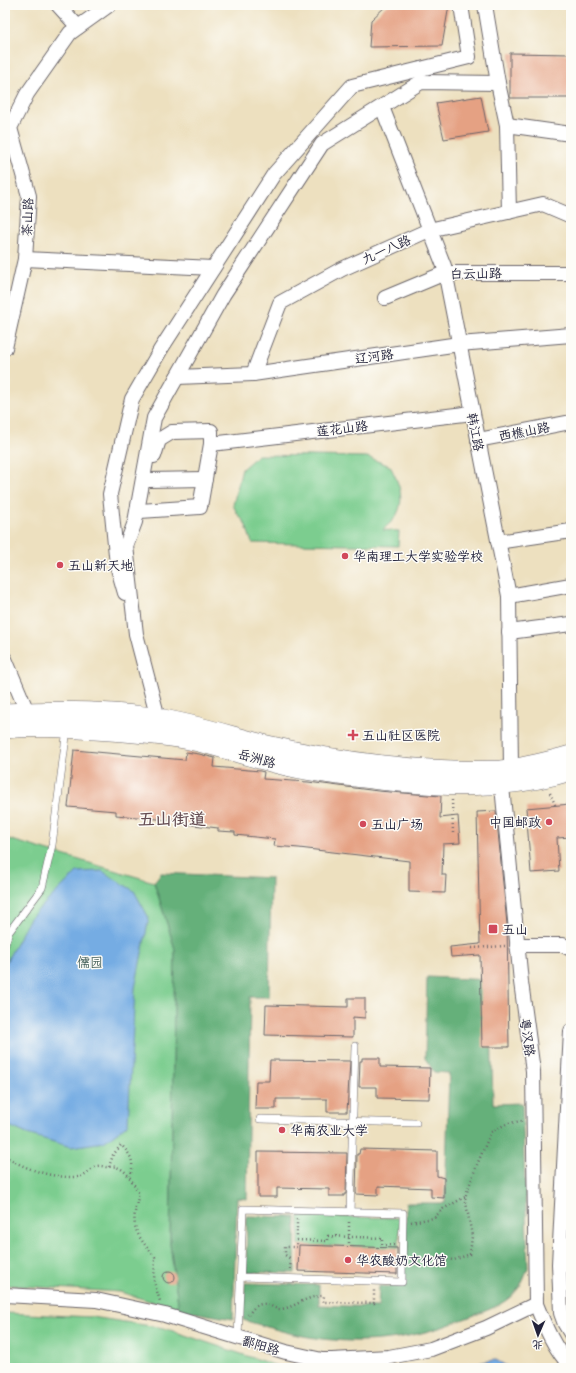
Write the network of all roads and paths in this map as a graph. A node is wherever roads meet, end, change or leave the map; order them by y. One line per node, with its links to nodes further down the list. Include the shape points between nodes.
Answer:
1 (58, 5): 5 (street)
2 (109, 5): 5 (street, 茶山路)
3 (461, 5): 14 (street, via 468,57 352,86 274,174)
4 (485, 5): 6 (street)
5 (78, 28): 13 (street, 茶山路, via 70,33 27,94 10,128 29,196)
6 (498, 83): 7 (street, via 421,82); 8 (street)
7 (382, 107): 12 (street, 韩江路); 22 (street, via 322,144 223,296)
8 (507, 125): 9 (street); 10 (street)
9 (571, 134)
10 (509, 212): 11 (street, 九一八路, via 542,204); 12 (street, 九一八路)
11 (571, 216)
12 (429, 230): 16 (street, 韩江路); 21 (street, 九一八路, via 342,269 280,303)
13 (25, 259): 14 (street); 20 (street, 茶山路)
14 (213, 268): 36 (street, via 161,348 132,399 110,494 117,565)
15 (571, 272): 16 (street, 白云山路)
16 (445, 273): 17 (street, 白云山路); 19 (street, 韩江路)
17 (385, 298)
18 (571, 335): 19 (street, 辽河路)
19 (459, 344): 21 (street, 辽河路); 23 (street, 韩江路)
20 (5, 348)
21 (253, 374): 22 (street, 辽河路)
22 (177, 377): 29 (street, via 154,418)
23 (472, 413): 25 (street, 韩江路); 26 (street, 莲花山路)
24 (571, 422): 25 (street, 西樵山路)
25 (478, 440): 31 (street, 韩江路)
26 (212, 444): 27 (street); 28 (street, via 211,430 172,432 159,440)
27 (205, 479): 28 (street); 29 (street, via 200,507)
28 (148, 480): 29 (street)
29 (137, 516): 36 (street, via 126,546)
30 (571, 531): 31 (street)
31 (498, 542): 33 (street, 韩江路)
32 (571, 585): 33 (street)
33 (509, 596): 35 (street, 韩江路)
34 (571, 624): 35 (street)
35 (509, 632): 45 (street, 韩江路)
36 (136, 634): 39 (street)
37 (5, 659): 38 (street)
38 (27, 711): 39 (main road, 岳洲路, via 91,712); 40 (main road, 岳洲路); 41 (street)
39 (158, 718): 45 (main road, 岳洲路, via 317,756 397,766)
40 (7, 726): 41 (main road, 岳洲路)
41 (34, 728): 42 (main road, 岳洲路)
42 (67, 728): 46 (main road, 岳洲路, via 164,736 301,768 372,779); 48 (lane, via 52,845 42,888 9,932)
43 (571, 755): 45 (main road)
44 (571, 771): 45 (main road, via 522,782)
45 (504, 774): 46 (main road, 岳洲路, via 480,786); 49 (street, 粤汉路)
46 (451, 785): 47 (path)
47 (453, 833)
48 (5, 944)
49 (517, 945): 50 (path); 51 (street, via 563,945); 55 (street, 粤汉路, via 533,1071)
50 (472, 948)
51 (571, 949)
52 (571, 1031): 67 (street)
53 (355, 1046): 56 (lane)
54 (260, 1118): 56 (lane)
55 (533, 1119): 61 (path, via 508,1123 491,1132); 75 (street, 粤汉路)
56 (352, 1121): 57 (lane); 63 (lane)
57 (416, 1122)
58 (5, 1156): 59 (path, via 17,1164 52,1175 83,1176 96,1166)
59 (109, 1167): 60 (path, via 116,1167); 60 (path, via 113,1155 121,1145 130,1155 133,1169)
60 (130, 1176): 76 (path, via 139,1194 136,1205 136,1232 155,1257 154,1282)
61 (465, 1197): 64 (path, via 443,1209 434,1218); 70 (path, via 472,1236 470,1254 454,1260)
62 (298, 1210): 63 (lane); 66 (path); 71 (lane, via 243,1209)
63 (350, 1212): 64 (lane, via 403,1213); 65 (path)
64 (403, 1223): 68 (lane)
65 (349, 1237): 66 (path, via 328,1236 328,1241); 68 (path, via 382,1238 382,1245); 69 (path)
66 (297, 1240): 72 (path, via 297,1247 285,1247 285,1255 291,1259)
67 (566, 1244): 78 (street, via 559,1264 561,1313)
68 (402, 1245): 70 (lane)
69 (349, 1247)
70 (402, 1259): 72 (lane, via 402,1282)
71 (240, 1277): 72 (lane); 77 (lane)
72 (290, 1279)
73 (5, 1295): 76 (street, 鄱阳路, via 96,1300)
74 (374, 1298): 77 (path, via 374,1303 323,1302 324,1296 318,1296 280,1309 263,1304 255,1306)
75 (536, 1304): 79 (street, 鄱阳路, via 486,1328 431,1348 389,1357); 80 (street, via 544,1324 564,1359)
76 (165, 1315): 77 (street, 鄱阳路)
77 (238, 1332): 79 (street, 鄱阳路, via 286,1352)
78 (571, 1334)
79 (331, 1364)
80 (571, 1366)

